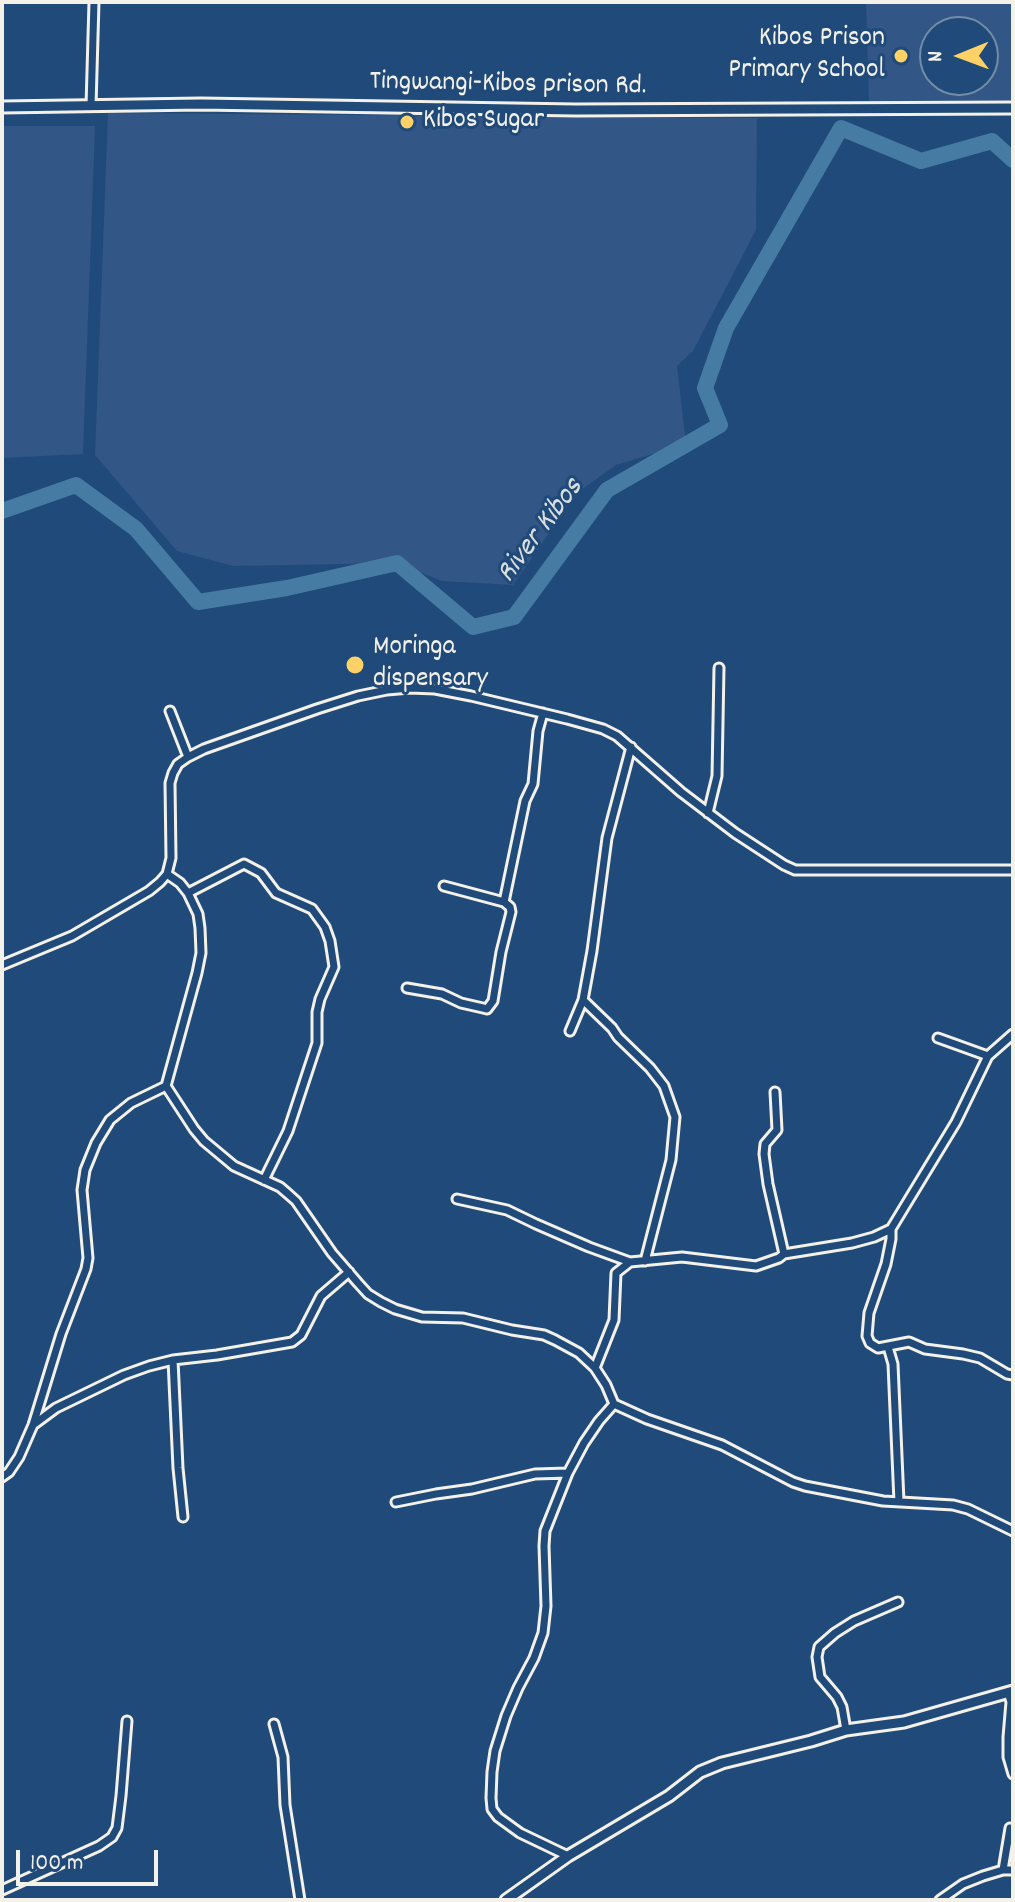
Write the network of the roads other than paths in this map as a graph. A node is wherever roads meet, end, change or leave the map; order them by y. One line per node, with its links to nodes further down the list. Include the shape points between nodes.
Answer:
1 (94, 2): 2 (street)
2 (91, 106): 3 (street, Tingwangi-Kibos prison Rd.); 4 (street, Tingwangi-Kibos prison Rd.)
3 (2, 107)
4 (1013, 108)
5 (719, 668): 10 (street, via 717,776)
6 (170, 711): 9 (street)
7 (543, 713): 8 (street, via 603,729); 9 (street, via 435,689 387,690 317,709); 15 (street, via 533,784)
8 (631, 747): 10 (street); 18 (street, via 607,838)
9 (188, 757): 12 (street, via 178,764 170,783 172,848)
10 (708, 813): 11 (street, via 795,870)
11 (1013, 870)
12 (167, 874): 14 (street); 16 (street, via 149,891 72,936)
13 (444, 886): 15 (street)
14 (188, 893): 23 (street, via 198,914 201,953); 25 (street, via 244,864 261,873 276,893 312,909 330,941 334,967 317,1012 317,1043 288,1131)
15 (504, 902): 17 (street, via 511,912 490,1007)
16 (2, 965)
17 (407, 988)
18 (583, 1000): 19 (street); 29 (street, via 650,1068 664,1086 675,1117 671,1160)
19 (570, 1031)
20 (1013, 1034): 22 (street)
21 (938, 1038): 22 (street)
22 (988, 1056): 27 (street, via 932,1165)
23 (166, 1086): 25 (street, via 204,1141 234,1166); 37 (street, via 110,1120 85,1170 86,1269)
24 (775, 1092): 28 (street, via 777,1130 764,1154)
25 (264, 1180): 31 (street, via 296,1201)
26 (457, 1199): 30 (street, via 507,1210)
27 (891, 1229): 28 (street, via 852,1243); 32 (street, via 867,1336 878,1348)
28 (784, 1254): 29 (street, via 756,1266 682,1257)
29 (645, 1261): 30 (street)
30 (630, 1262): 34 (street, via 616,1273 614,1320)
31 (349, 1272): 33 (street, via 321,1296 292,1342); 34 (street, via 368,1294 395,1309 544,1335 569,1346)
32 (888, 1347): 35 (street, via 909,1342 963,1354); 41 (street)
33 (173, 1360): 37 (street, via 124,1375); 42 (street)
34 (595, 1368): 36 (street)
35 (1013, 1375)
36 (614, 1404): 38 (street); 41 (street, via 722,1445 793,1482)
37 (33, 1425): 39 (street, via 19,1457)
38 (568, 1473): 40 (street, via 535,1474); 51 (street, via 545,1531 543,1633 495,1751 491,1798 492,1809 507,1825)
39 (2, 1477)
40 (396, 1502)
41 (899, 1502): 43 (street, via 953,1505)
42 (183, 1517)
43 (1013, 1531)
44 (898, 1602): 48 (street, via 854,1621 819,1647 820,1677 842,1707)
45 (1010, 1691): 48 (street, via 904,1722); 49 (street, via 1008,1757)
46 (127, 1721): 54 (street, via 112,1837)
47 (274, 1724): 55 (street, via 283,1757)
48 (846, 1730): 51 (street, via 700,1772)
49 (1013, 1774)
50 (1010, 1828): 52 (street)
51 (568, 1856): 56 (street)
52 (1003, 1870): 53 (street); 57 (street, via 963,1884)
53 (1013, 1870)
54 (2, 1890)
55 (300, 1900)
56 (506, 1900)
57 (940, 1900)

